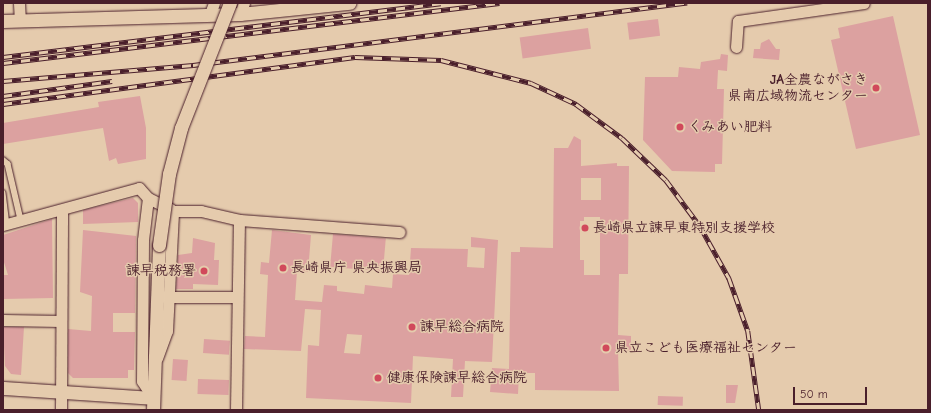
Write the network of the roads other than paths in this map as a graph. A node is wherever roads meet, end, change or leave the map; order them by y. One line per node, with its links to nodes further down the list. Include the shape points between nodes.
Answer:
1 (19, 3): 8 (street)
2 (230, 3): 23 (street, bridge, via 182,128 169,174 158,245)
3 (349, 3): 6 (street)
4 (864, 3): 9 (street, via 738,20)
5 (212, 9): 6 (street); 8 (street)
6 (242, 9)
7 (3, 21): 8 (street)
8 (20, 21)
9 (736, 47)
10 (3, 160): 15 (lane, via 8,164)
11 (3, 193): 17 (lane)
12 (148, 198): 13 (street, via 139,188); 14 (street); 26 (street, via 142,381)
13 (62, 210): 15 (street); 22 (street)
14 (173, 211): 16 (street, via 202,211); 19 (street)
15 (21, 220): 17 (street)
16 (238, 220): 18 (street); 20 (street)
17 (5, 224)
18 (400, 232)
19 (168, 297): 20 (street); 23 (street, via 167,332)
20 (238, 297): 28 (street)
21 (3, 320): 22 (street)
22 (61, 321): 25 (street)
23 (154, 365): 26 (street)
24 (3, 388): 25 (street)
25 (61, 389): 26 (street); 27 (street)
26 (153, 404)
27 (61, 410)
28 (236, 410)

